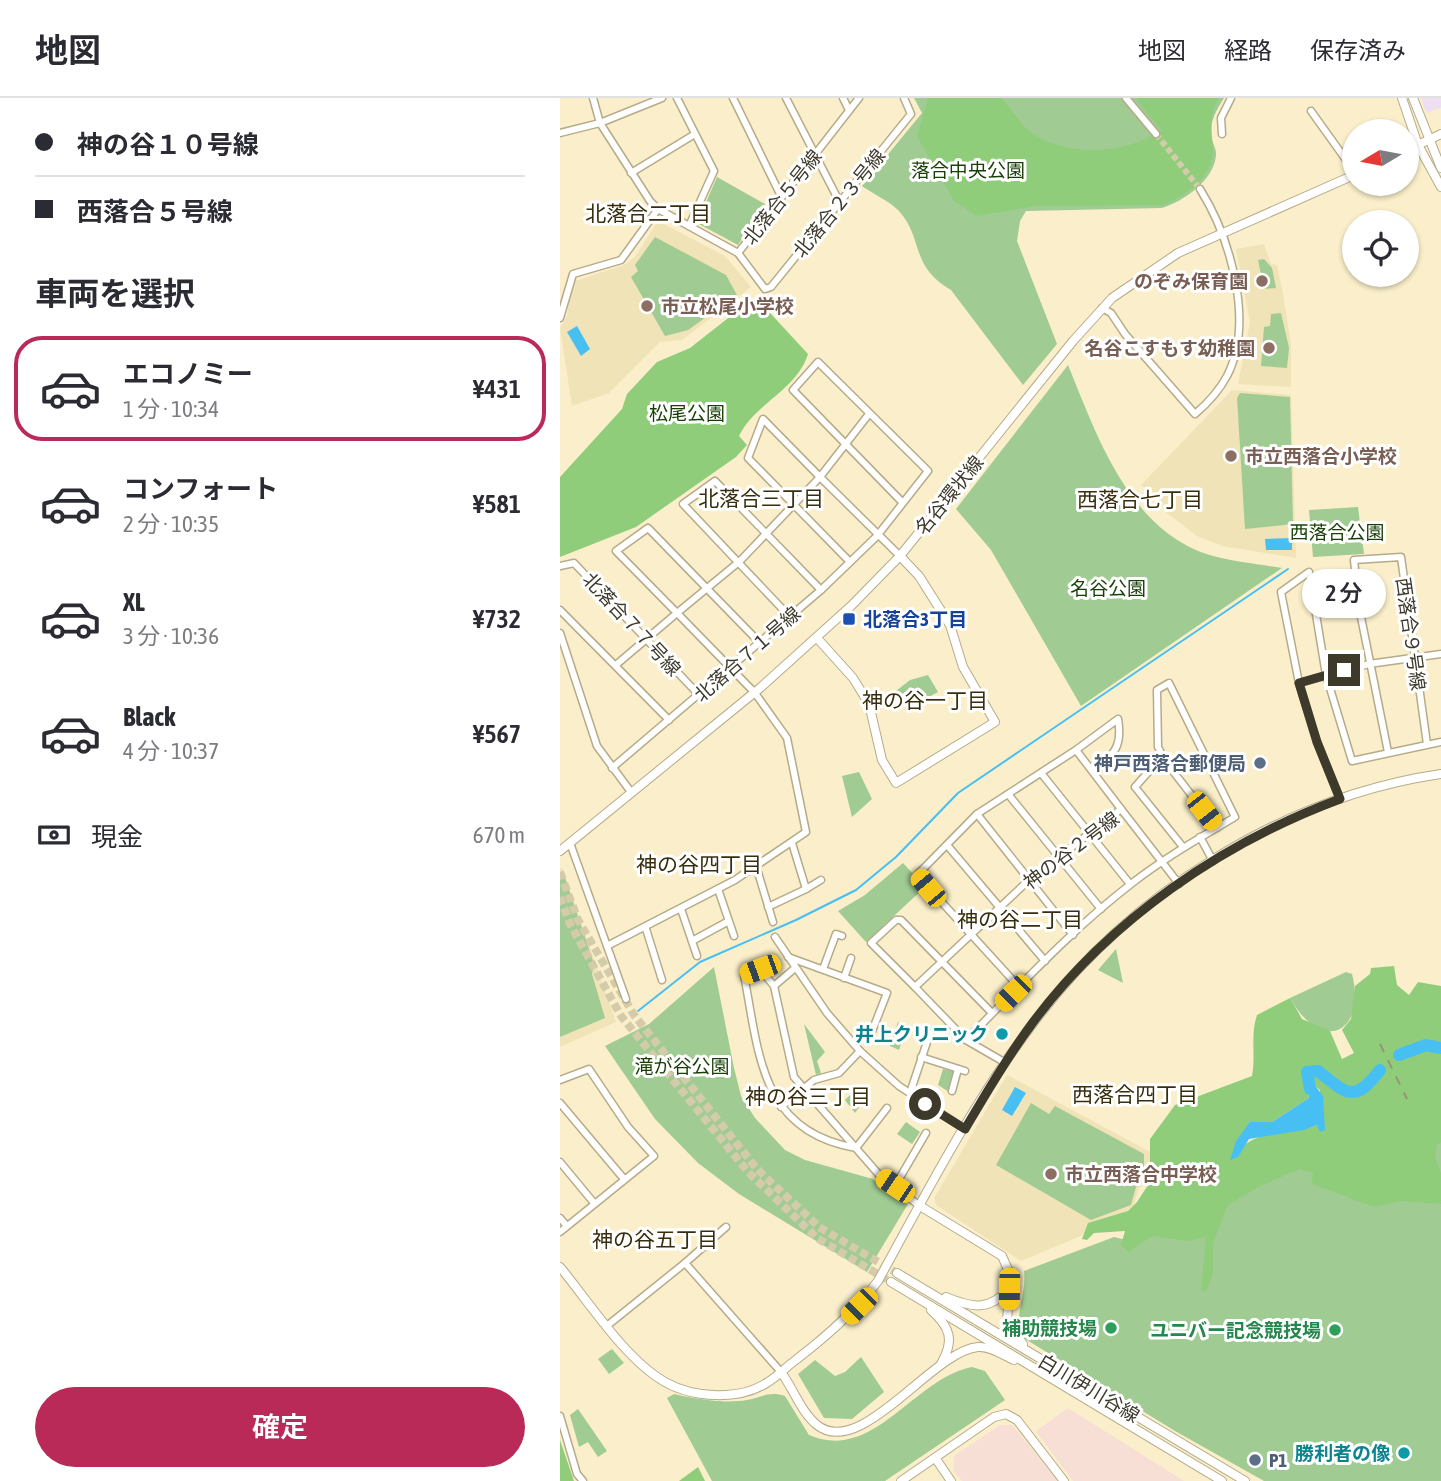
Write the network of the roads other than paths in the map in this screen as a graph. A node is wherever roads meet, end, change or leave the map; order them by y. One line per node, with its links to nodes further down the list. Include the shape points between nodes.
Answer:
1 (593, 98): 16 (street, 北落合５号線)
2 (662, 98): 16 (street)
3 (677, 98): 18 (street)
4 (733, 98): 32 (street)
5 (786, 98): 25 (street)
6 (843, 98): 13 (street)
7 (859, 98): 13 (street, 北落合５号線)
8 (904, 98): 33 (street, 北落合２３号線, via 911,114)
9 (1126, 98): 19 (street)
10 (1231, 98): 20 (street, via 1221,118)
11 (1402, 98): 15 (street)
12 (1413, 98): 22 (street)
13 (849, 110): 25 (street, 北落合５号線)
14 (1311, 111): 26 (street)
15 (1409, 119)
16 (600, 123): 17 (street); 28 (street, 北落合５号線)
17 (560, 134)
18 (695, 134): 28 (street); 35 (street, via 714,171)
19 (1156, 134)
20 (1222, 134)
21 (1441, 134): 22 (street)
22 (1428, 141): 23 (street); 27 (street)
23 (1419, 145)
24 (1419, 147): 30 (street)
25 (814, 155): 32 (street, 北落合５号線); 33 (street)
26 (1342, 156)
27 (1441, 168)
28 (631, 173): 34 (street, 北落合５号線)
29 (1342, 179): 36 (street, 名谷環状線)
30 (1441, 187)
31 (1200, 189): 36 (street)
32 (781, 197): 37 (street, 北落合５号線)
33 (839, 201): 37 (street, 北落合２３号線, via 771,287 765,289)
34 (658, 209): 35 (street, 北落合５号線); 39 (street, via 621,260 573,274)
35 (689, 226): 37 (street, 北落合５号線)
36 (1221, 234): 38 (street, 名谷環状線, via 1148,271); 38 (street, via 1238,308 1237,345 1224,381 1195,414)
37 (738, 253)
38 (1102, 308): 47 (street, 名谷環状線)
39 (560, 318)
40 (869, 414): 41 (street); 41 (street, via 818,362 793,390); 43 (street, 北落合７１号線, via 928,471)
41 (845, 444): 42 (street); 43 (street)
42 (820, 477): 44 (street); 44 (street, via 763,419 748,458); 46 (street)
43 (903, 503): 46 (street, 北落合７１号線)
44 (795, 507): 45 (street); 49 (street)
45 (767, 535): 48 (street); 48 (street, via 715,481 682,505); 52 (street)
46 (877, 536): 47 (street); 49 (street, 北落合７１号線)
47 (900, 556): 57 (street, 名谷環状線); 57 (street, via 919,576 950,625 963,667 995,723 896,783 882,760 869,704 853,678)
48 (740, 561): 51 (street); 55 (street)
49 (849, 562): 52 (street, 北落合７１号線)
50 (560, 566): 58 (street, 北落合７７号線, via 574,563)
51 (706, 589): 54 (street); 54 (street, via 648,528 616,551); 59 (street)
52 (821, 590): 55 (street, 北落合７１号線)
53 (560, 610): 62 (street)
54 (677, 613): 58 (street); 64 (street)
55 (790, 617): 59 (street, 北落合７１号線)
56 (560, 633): 75 (street, via 597,746)
57 (817, 638): 67 (street, 名谷環状線)
58 (647, 639): 62 (street); 68 (street, 北落合７７号線)
59 (760, 643): 64 (street, 北落合７１号線)
60 (1441, 654): 61 (street)
61 (1414, 657): 63 (street); 63 (street, 西落合９号線, via 1401,557 1353,560); 71 (street, 西落合９号線)
62 (617, 664): 69 (street)
63 (1369, 664): 65 (street); 73 (street, 西落合９号線)
64 (731, 669): 67 (street); 68 (street, 北落合７１号線)
65 (1326, 675): 66 (street); 66 (street, via 1308,572 1281,592); 73 (street, via 1352,761)
66 (1299, 683): 81 (street)
67 (755, 693): 79 (street, 名谷環状線); 88 (street, via 787,738 806,832)
68 (699, 695): 69 (street, 北落合７１号線)
69 (669, 720): 75 (street, 北落合７１号線)
70 (1441, 742): 71 (street)
71 (1426, 744): 73 (street)
72 (1076, 750): 76 (street); 77 (street); 77 (street, via 1118,719 1121,736 1117,749)
73 (1388, 752)
74 (1165, 761): 84 (street); 84 (street, via 1158,747 1157,690 1169,683 1236,817); 90 (street, via 1135,787)
75 (612, 768): 79 (street)
76 (1041, 773): 80 (street); 85 (street)
77 (1095, 774): 82 (street)
78 (1441, 774): 81 (street, via 1405,779)
79 (631, 792): 87 (street, 名谷環状線)
80 (1008, 794): 83 (street); 92 (street)
81 (1340, 799): 94 (street, via 1284,822)
82 (1121, 809): 85 (street, 神の谷２号線); 93 (street, 神の谷２号線)
83 (977, 814): 89 (street); 97 (street)
84 (1217, 828): 86 (street)
85 (1090, 832): 92 (street, 神の谷２号線); 98 (street)
86 (1200, 838): 90 (street); 94 (street)
87 (569, 843): 91 (street, 名谷環状線); 115 (street)
88 (792, 843): 95 (street); 101 (street)
89 (947, 845): 103 (street); 109 (street, via 917,875)
90 (1183, 847): 93 (street)
91 (560, 851)
92 (1060, 856): 97 (street, 神の谷２号線); 105 (street)
93 (1163, 861): 98 (street); 99 (street, 神の谷２号線)
94 (1213, 861): 99 (street)
95 (756, 866): 100 (street); 102 (street)
96 (821, 880): 101 (street)
97 (1029, 880): 103 (street, 神の谷２号線); 110 (street)
98 (1130, 884): 105 (street)
99 (1180, 884): 135 (street, via 1101,947 1048,1003)
100 (718, 889): 104 (street); 106 (street)
101 (806, 889): 102 (street)
102 (768, 907): 107 (street)
103 (1000, 907): 109 (street, 神の谷２号線); 119 (street)
104 (681, 909): 108 (street); 114 (street)
105 (1101, 909): 110 (street)
106 (727, 922): 111 (street); 114 (street)
107 (773, 922)
108 (646, 929): 115 (street); 124 (street)
109 (971, 935): 120 (street, 神の谷２号線); 127 (street)
110 (1073, 935): 119 (street)
111 (734, 936)
112 (842, 936): 122 (street, via 836,934)
113 (775, 937): 117 (street)
114 (692, 941): 116 (street)
115 (607, 946): 128 (street)
116 (696, 956)
117 (787, 957): 121 (street); 122 (street)
118 (851, 958): 123 (street)
119 (1045, 961): 127 (street)
120 (942, 962): 126 (street, 神の谷２号線); 126 (street, via 901,920 871,943); 129 (street)
121 (795, 968): 125 (street); 133 (street)
122 (823, 970): 123 (street)
123 (844, 978): 131 (street, via 887,993)
124 (662, 980)
125 (774, 986): 137 (street, via 789,1066); 141 (street, via 760,969 744,975 764,1076)
126 (915, 987): 132 (street)
127 (1019, 987): 129 (street)
128 (626, 999)
129 (992, 1013): 132 (street)
130 (930, 1034): 134 (street)
131 (869, 1040)
132 (966, 1040): 135 (street)
133 (860, 1051): 137 (street, via 839,1073 814,1080); 139 (street)
134 (921, 1057): 138 (street, via 962,1070); 139 (street)
135 (1004, 1062): 143 (street)
136 (560, 1080): 147 (street, via 589,1069 654,1156)
137 (803, 1089): 141 (street); 145 (street)
138 (952, 1091)
139 (909, 1093): 143 (street)
140 (560, 1103): 147 (street)
141 (781, 1107): 145 (street, via 812,1135)
142 (887, 1108): 145 (street)
143 (965, 1129): 150 (street)
144 (926, 1133): 148 (street)
145 (856, 1148): 148 (street)
146 (560, 1161): 149 (street)
147 (624, 1179): 149 (street)
148 (895, 1186): 150 (street)
149 (594, 1203): 152 (street)
150 (920, 1206): 160 (street, via 1002,1256 1010,1274); 165 (street, via 859,1306 829,1336)
151 (560, 1218): 152 (street)
152 (567, 1226): 154 (street)
153 (726, 1227): 155 (street)
154 (560, 1232)
155 (685, 1263): 162 (street); 165 (street)
156 (560, 1267): 162 (street)
157 (897, 1273): 158 (street, 白川伊川谷線)
158 (910, 1281): 160 (street, via 979,1307 998,1301); 163 (street, 白川伊川谷線)
159 (891, 1282): 161 (street, 白川伊川谷線)
160 (1009, 1289): 163 (street, via 1007,1323)
161 (918, 1298): 164 (street, via 949,1332 949,1348); 166 (street, 白川伊川谷線)
162 (608, 1325): 165 (street, via 643,1366 685,1390 729,1395 768,1383)
163 (1040, 1359): 174 (street, 白川伊川谷線)
164 (940, 1367): 165 (street, via 857,1428 840,1433 809,1418); 166 (street, via 978,1347)
165 (781, 1372)
166 (1042, 1374): 173 (street, 白川伊川谷線)
167 (560, 1416): 169 (street)
168 (936, 1459): 170 (street); 171 (street); 172 (street, via 994,1417 1006,1414 1017,1420)
169 (583, 1481)
170 (901, 1481)
171 (951, 1481)
172 (1064, 1481)
173 (1222, 1481)
174 (1245, 1481)

